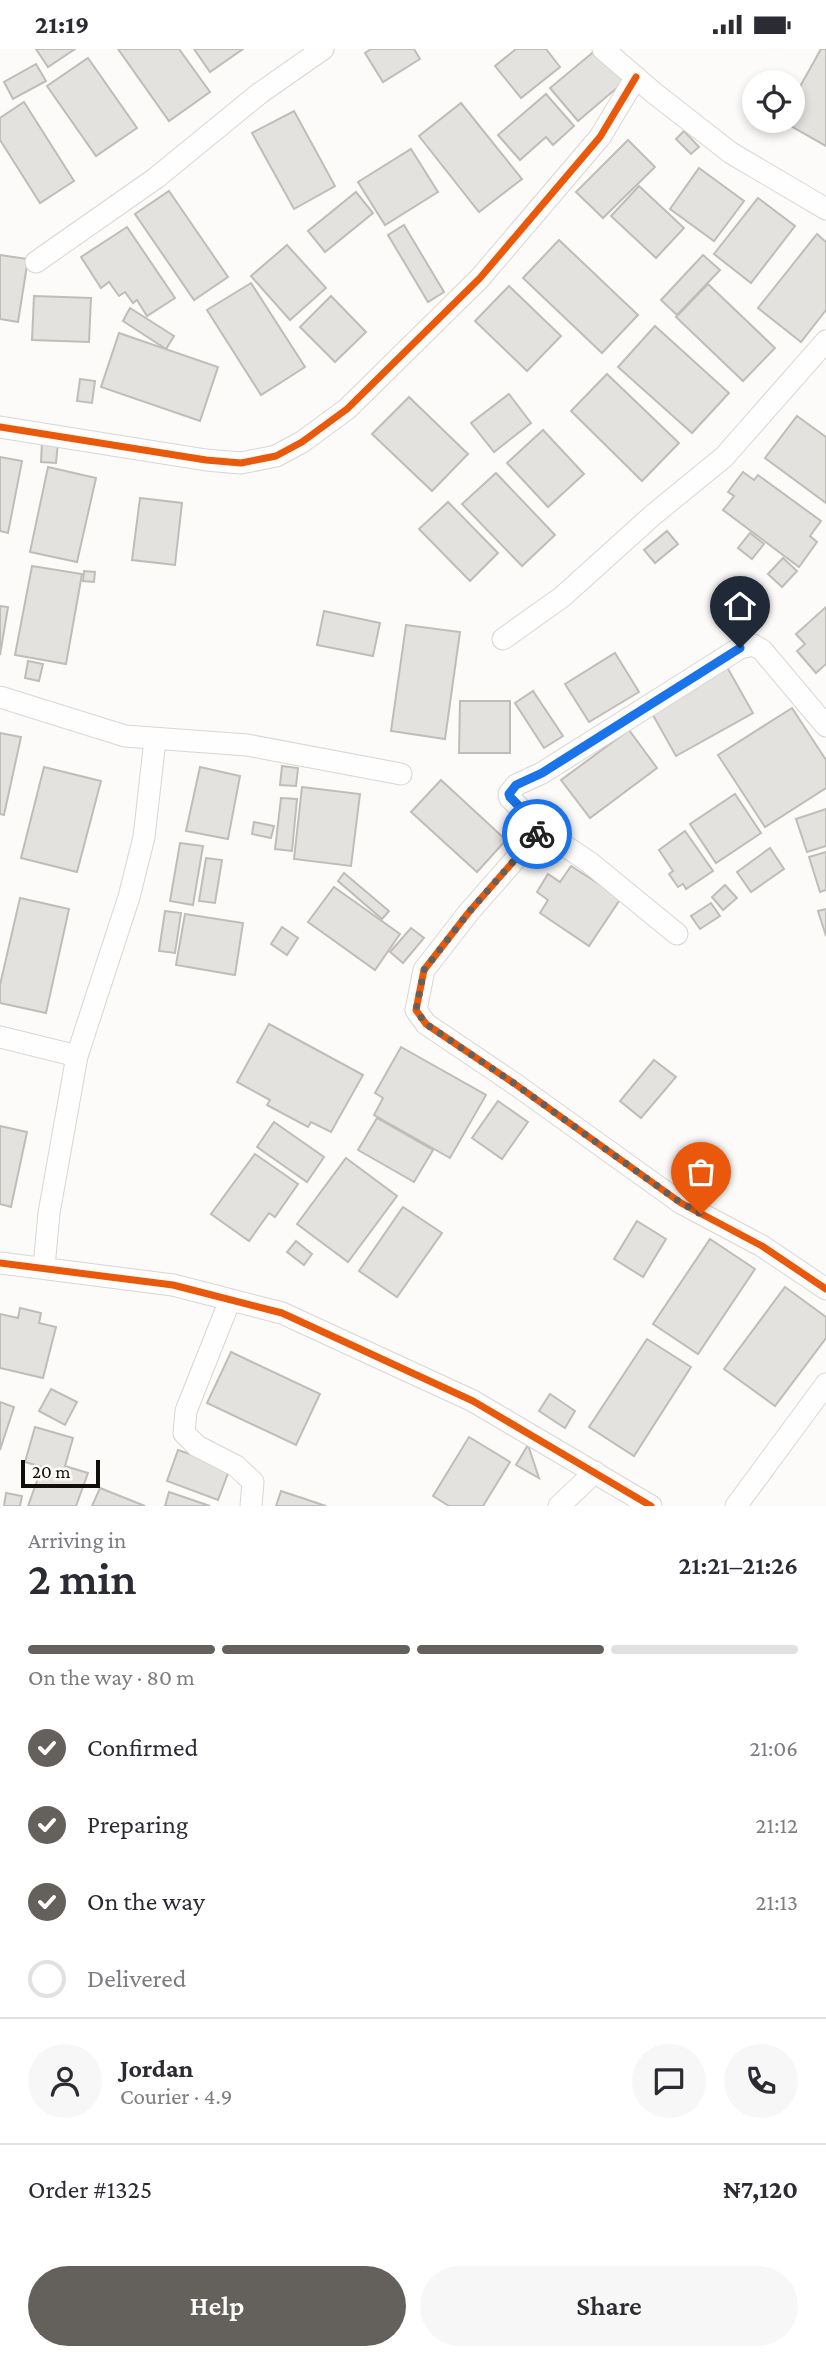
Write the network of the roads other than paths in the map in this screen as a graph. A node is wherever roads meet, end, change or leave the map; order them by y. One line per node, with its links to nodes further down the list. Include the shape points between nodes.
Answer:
1 (323, 49): 5 (street, via 260,93 156,178)
2 (603, 49): 3 (street)
3 (636, 77): 4 (street, via 731,153); 7 (street, via 600,137 480,278 347,409 302,442 276,456 241,463)
4 (826, 209)
5 (36, 262)
6 (826, 341): 8 (street, via 724,457 562,597)
7 (0, 427)
8 (503, 639)
9 (0, 697): 11 (street, via 114,733)
10 (826, 726): 13 (street, via 762,650 753,645 740,648 512,788 510,797)
11 (155, 740): 12 (street, via 247,745); 16 (street, via 144,837)
12 (401, 774)
13 (541, 829): 14 (street); 19 (street, via 424,970 416,1010 426,1024 681,1203 762,1246)
14 (677, 934)
15 (0, 1037): 16 (street)
16 (78, 1056): 18 (street)
17 (0, 1263): 18 (street)
18 (44, 1267): 20 (street, via 173,1285)
19 (826, 1289)
20 (230, 1300): 22 (street, via 282,1313 473,1401); 23 (street, via 186,1411 184,1433 253,1482)
21 (826, 1384): 26 (street)
22 (595, 1472): 24 (street); 25 (street)
23 (251, 1506)
24 (559, 1506)
25 (651, 1506)
26 (736, 1506)

